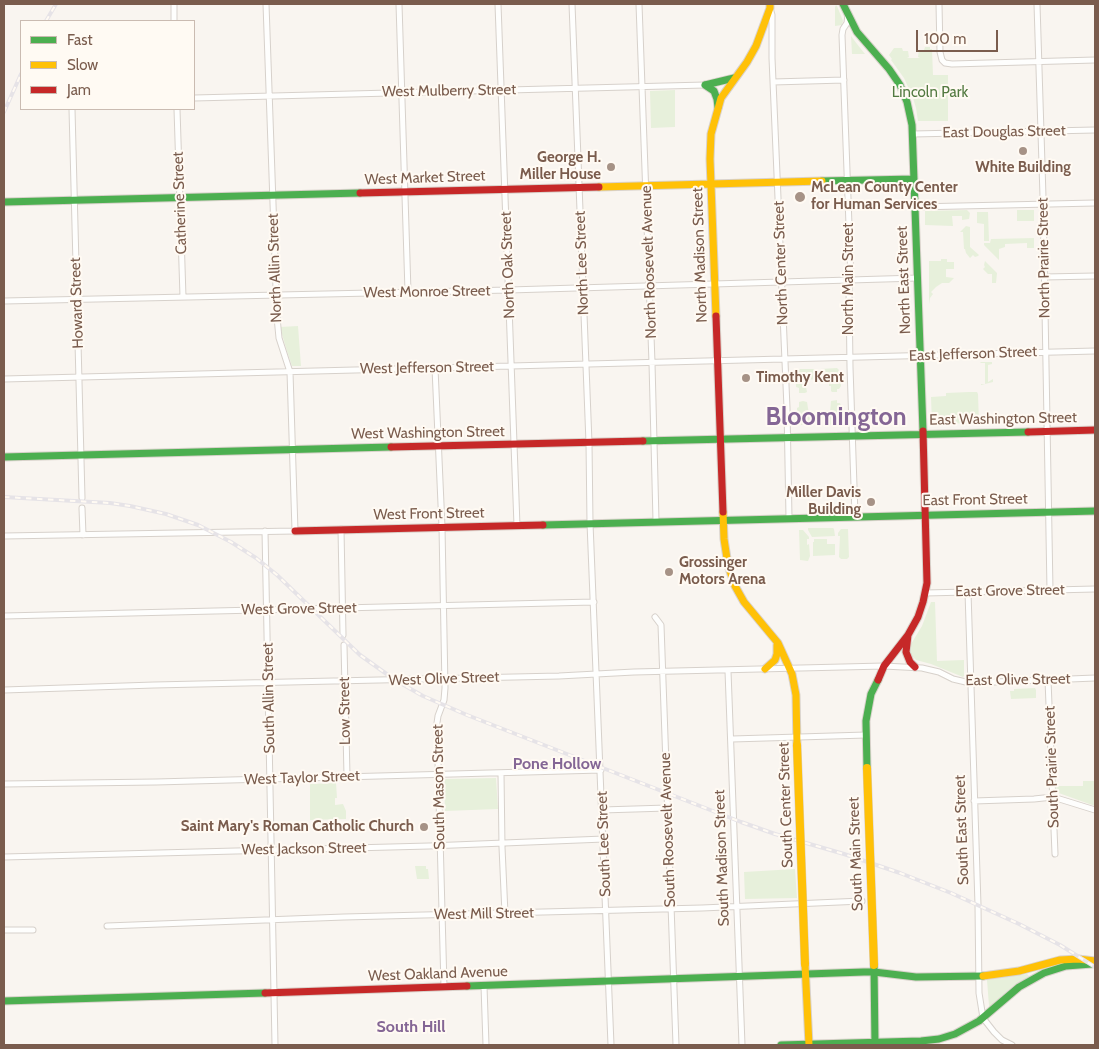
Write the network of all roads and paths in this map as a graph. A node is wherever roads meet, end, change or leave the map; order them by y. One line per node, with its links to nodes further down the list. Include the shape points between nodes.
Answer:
1 (174, 4): 11 (street)
2 (266, 4): 22 (street, North Allin Street)
3 (399, 4): 21 (street)
4 (498, 4): 20 (street, North Oak Street)
5 (572, 4): 19 (street, North Lee Street)
6 (639, 4): 18 (street, North Roosevelt Avenue)
7 (939, 4): 13 (street, via 940,52 945,63)
8 (1037, 4): 13 (street, North Prairie Street)
9 (769, 5): 14 (main road, North Madison Street, via 756,46); 16 (street, North Center Street)
10 (847, 8): 15 (street, North Main Street, via 847,23 842,34); 29 (main road, North East Street, via 857,32 900,85)
11 (174, 20)
12 (1095, 60): 13 (street)
13 (1039, 62): 28 (street, North Prairie Street)
14 (734, 78): 17 (main road); 24 (main road, North Madison Street)
15 (844, 80): 16 (street); 31 (street, North Main Street)
16 (774, 82): 32 (street, North Center Street)
17 (705, 85): 18 (street, West Mulberry Street); 24 (main road, via 714,90)
18 (642, 86): 19 (street, West Mulberry Street); 34 (street, North Roosevelt Avenue)
19 (575, 88): 20 (street, West Mulberry Street); 35 (street, North Lee Street)
20 (502, 90): 21 (street, West Mulberry Street); 36 (street, North Oak Street)
21 (402, 93): 22 (street, West Mulberry Street); 37 (street)
22 (269, 96): 23 (street, West Mulberry Street); 38 (street, North Allin Street)
23 (195, 98)
24 (718, 107): 33 (main road, North Madison Street, via 711,134)
25 (72, 110): 40 (street, Howard Street)
26 (177, 110): 39 (street, Catherine Street)
27 (1095, 130): 28 (street, East Douglas Street)
28 (1040, 131): 29 (street, East Douglas Street); 43 (street, North Prairie Street)
29 (913, 134): 30 (main road, North East Street)
30 (914, 179): 31 (main road, West Market Street); 44 (main road, North East Street)
31 (848, 180): 32 (main road, West Market Street); 48 (street, North Main Street)
32 (778, 183): 33 (main road, West Market Street); 49 (street, North Center Street)
33 (711, 184): 34 (main road, West Market Street); 50 (main road, North Madison Street)
34 (646, 186): 35 (main road, West Market Street); 51 (street, North Roosevelt Avenue)
35 (579, 188): 36 (main road, West Market Street); 52 (street, North Lee Street)
36 (505, 189): 37 (main road, West Market Street); 53 (street, North Oak Street)
37 (405, 192): 38 (main road, West Market Street); 54 (street)
38 (272, 196): 39 (main road, West Market Street); 55 (street, North Allin Street)
39 (179, 198): 40 (main road, West Market Street); 56 (street, Catherine Street)
40 (74, 201): 41 (main road, West Market Street); 57 (street, Howard Street)
41 (4, 202)
42 (1095, 202): 43 (street)
43 (1042, 204): 44 (street); 46 (street, North Prairie Street)
44 (915, 207): 47 (main road, North East Street)
45 (1095, 276): 46 (street)
46 (1044, 277): 60 (street, North Prairie Street)
47 (918, 278): 48 (street, West Monroe Street); 61 (main road, North East Street)
48 (851, 280): 49 (street, West Monroe Street); 62 (street, North Main Street)
49 (782, 282): 50 (street, West Monroe Street); 63 (street, North Center Street)
50 (715, 284): 51 (street, West Monroe Street); 64 (main road, North Madison Street)
51 (650, 286): 52 (street, West Monroe Street); 65 (street, North Roosevelt Avenue)
52 (582, 288): 53 (street, West Monroe Street); 66 (street, North Lee Street)
53 (509, 290): 54 (street, West Monroe Street); 67 (street, North Oak Street)
54 (408, 292): 55 (street, West Monroe Street)
55 (276, 296): 56 (street, West Monroe Street); 69 (street, North Allin Street, via 278,330)
56 (183, 297): 57 (street, West Monroe Street)
57 (78, 300): 58 (street, West Monroe Street); 70 (street, Howard Street)
58 (4, 301)
59 (1095, 351): 60 (street, East Jefferson Street)
60 (1045, 352): 61 (street, East Jefferson Street); 73 (street, North Prairie Street)
61 (921, 356): 62 (street, East Jefferson Street); 74 (main road, North East Street)
62 (850, 358): 63 (street, West Jefferson Street); 75 (street, North Main Street)
63 (784, 359): 64 (street, West Jefferson Street); 76 (street, North Center Street)
64 (718, 361): 65 (street, West Jefferson Street); 77 (main road, North Madison Street)
65 (652, 363): 66 (street, West Jefferson Street); 78 (street, North Roosevelt Avenue)
66 (585, 364): 67 (street, West Jefferson Street); 79 (street, North Lee Street)
67 (511, 366): 68 (street, West Jefferson Street); 80 (street, North Oak Street)
68 (436, 368): 69 (street, West Jefferson Street); 81 (street, South Mason Street)
69 (290, 372): 70 (street, West Jefferson Street); 82 (street, North Allin Street)
70 (79, 377): 71 (street, West Jefferson Street); 83 (street, Howard Street)
71 (4, 379)
72 (1095, 430): 73 (main road, East Washington Street)
73 (1047, 431): 74 (main road, East Washington Street); 88 (street, North Prairie Street)
74 (924, 434): 75 (main road, East Washington Street); 89 (main road, North East Street)
75 (852, 436): 76 (main road, West Washington Street); 90 (street, North Main Street)
76 (787, 438): 77 (main road, West Washington Street); 91 (street, North Center Street)
77 (720, 440): 78 (main road, West Washington Street); 92 (main road, North Madison Street)
78 (654, 442): 79 (main road, West Washington Street); 93 (street, North Roosevelt Avenue)
79 (588, 443): 80 (main road, West Washington Street); 94 (street, North Lee Street)
80 (514, 445): 81 (main road, West Washington Street); 95 (street, North Oak Street)
81 (438, 447): 82 (main road, West Washington Street); 96 (street, South Mason Street)
82 (293, 450): 83 (main road, West Washington Street); 99 (street, North Allin Street)
83 (81, 455): 84 (main road, West Washington Street); 85 (street, Howard Street)
84 (4, 457)
85 (82, 498)
86 (82, 508): 100 (street)
87 (1095, 511): 88 (main road, East Front Street)
88 (1048, 512): 89 (main road, East Front Street); 103 (street)
89 (926, 515): 90 (main road, East Front Street); 105 (main road, via 928,573)
90 (855, 516): 91 (main road, West Front Street)
91 (789, 518): 92 (main road, West Front Street)
92 (723, 520): 93 (main road, West Front Street); 114 (main road, South Center Street, via 725,551 733,582 747,608)
93 (656, 521): 94 (main road, West Front Street)
94 (590, 523): 95 (main road, West Front Street); 106 (street, South Lee Street)
95 (517, 526): 96 (main road, West Front Street)
96 (442, 527): 97 (main road, West Front Street); 107 (street, South Mason Street)
97 (341, 529): 99 (main road, West Front Street); 108 (street)
98 (265, 531): 99 (street, West Front Street); 100 (street, West Front Street); 109 (street, South Allin Street)
99 (295, 531)
100 (82, 535): 101 (street, West Front Street)
101 (4, 536)
102 (1095, 589): 103 (street, East Grove Street)
103 (1050, 590): 104 (street, East Grove Street)
104 (968, 592): 105 (street, East Grove Street); 128 (street, South East Street)
105 (925, 593): 113 (main road, via 918,617)
106 (594, 602): 107 (street, West Grove Street); 122 (street, South Lee Street)
107 (444, 605): 108 (street, West Grove Street); 123 (street, South Mason Street)
108 (343, 608): 109 (street, West Grove Street); 112 (street)
109 (267, 610): 110 (street, West Grove Street); 127 (street, South Allin Street)
110 (4, 616)
111 (655, 617): 121 (street, South Roosevelt Avenue, via 661,625)
112 (343, 635)
113 (908, 635): 116 (main road); 117 (main road, via 906,652)
114 (778, 643): 118 (main road, via 776,659); 119 (main road, South Center Street)
115 (344, 646): 126 (street, Low Street)
116 (884, 666): 117 (street, East Olive Street); 119 (street, West Olive Street); 130 (main road, South Main Street, via 870,696)
117 (915, 667): 128 (street, East Olive Street)
118 (765, 669): 119 (street, West Olive Street); 120 (street, West Olive Street)
119 (790, 669): 132 (main road, South Center Street, via 796,695)
120 (728, 671): 121 (street, West Olive Street); 131 (street, South Madison Street)
121 (662, 672): 122 (street, West Olive Street); 141 (street, South Roosevelt Avenue)
122 (597, 673): 123 (street, West Olive Street); 133 (street, South Lee Street)
123 (445, 678): 126 (street, West Olive Street); 135 (street, South Mason Street, via 444,700 437,723)
124 (1095, 678): 125 (street, East Olive Street)
125 (1048, 680): 128 (street, East Olive Street); 139 (street, South Prairie Street)
126 (345, 681): 127 (street, West Olive Street); 136 (street, Low Street)
127 (269, 683): 129 (street, West Olive Street); 137 (street, South Allin Street)
128 (970, 683): 140 (street, South East Street)
129 (4, 690)
130 (866, 735): 132 (street); 161 (main road, South Main Street, bridge)
131 (732, 739): 132 (street); 151 (street, South Madison Street)
132 (797, 741): 162 (main road, South Center Street, bridge)
133 (601, 770): 134 (street, West Taylor Street); 142 (street, South Lee Street)
134 (501, 773): 135 (street, West Taylor Street); 145 (street)
135 (438, 774): 136 (street, West Taylor Street); 146 (street, South Mason Street)
136 (347, 776): 137 (street, West Taylor Street)
137 (271, 779): 138 (street, West Taylor Street); 147 (street, South Allin Street)
138 (4, 784)
139 (1053, 797): 140 (street); 143 (street); 148 (street, South Prairie Street)
140 (974, 801): 164 (street, South East Street)
141 (668, 808): 142 (street); 152 (street, South Roosevelt Avenue)
142 (602, 810): 144 (street, South Lee Street)
143 (1095, 810)
144 (604, 839): 145 (street, West Jackson Street); 153 (street, South Lee Street)
145 (502, 842): 146 (street, West Jackson Street); 154 (street)
146 (440, 845): 147 (street, West Jackson Street); 155 (street, South Mason Street)
147 (272, 849): 149 (street, West Jackson Street); 156 (street, South Allin Street)
148 (1054, 854)
149 (4, 857)
150 (862, 901): 151 (street, West Mill Street)
151 (738, 906): 152 (street, West Mill Street); 163 (street, South Madison Street)
152 (671, 909): 153 (street, West Mill Street); 165 (street, South Roosevelt Avenue)
153 (606, 911): 154 (street, West Mill Street); 166 (street, South Lee Street)
154 (504, 914): 155 (street, West Mill Street)
155 (443, 915): 156 (street, West Mill Street); 168 (street, South Mason Street)
156 (273, 920): 157 (street, West Mill Street); 169 (street, South Allin Street)
157 (107, 926)
158 (4, 930): 159 (street)
159 (33, 930)
160 (1095, 963): 164 (main road, West Oakland Avenue, via 1078,959 1060,960); 171 (main road, via 1066,966 1044,973 1019,987)
161 (874, 969): 162 (main road, West Oakland Avenue); 164 (main road, West Oakland Avenue, via 916,977); 172 (main road, South Main Street)
162 (806, 974): 163 (main road, West Oakland Avenue); 179 (main road, South Center Street)
163 (740, 976): 165 (main road, West Oakland Avenue); 177 (street, South Madison Street)
164 (979, 976): 171 (street, South East Street)
165 (673, 979): 166 (main road, West Oakland Avenue); 176 (street, South Roosevelt Avenue)
166 (608, 981): 167 (main road, West Oakland Avenue); 175 (street, South Lee Street)
167 (484, 986): 168 (main road, West Oakland Avenue); 174 (street)
168 (444, 987): 169 (main road, West Oakland Avenue)
169 (274, 993): 170 (main road, West Oakland Avenue); 173 (street, South Allin Street)
170 (4, 1001)
171 (983, 1018): 172 (main road, via 939,1039); 180 (street, via 1002,1040)
172 (875, 1044): 179 (main road)
173 (275, 1045)
174 (486, 1045)
175 (611, 1045)
176 (676, 1045)
177 (742, 1045)
178 (781, 1045): 179 (main road)
179 (809, 1045)
180 (1012, 1045)

